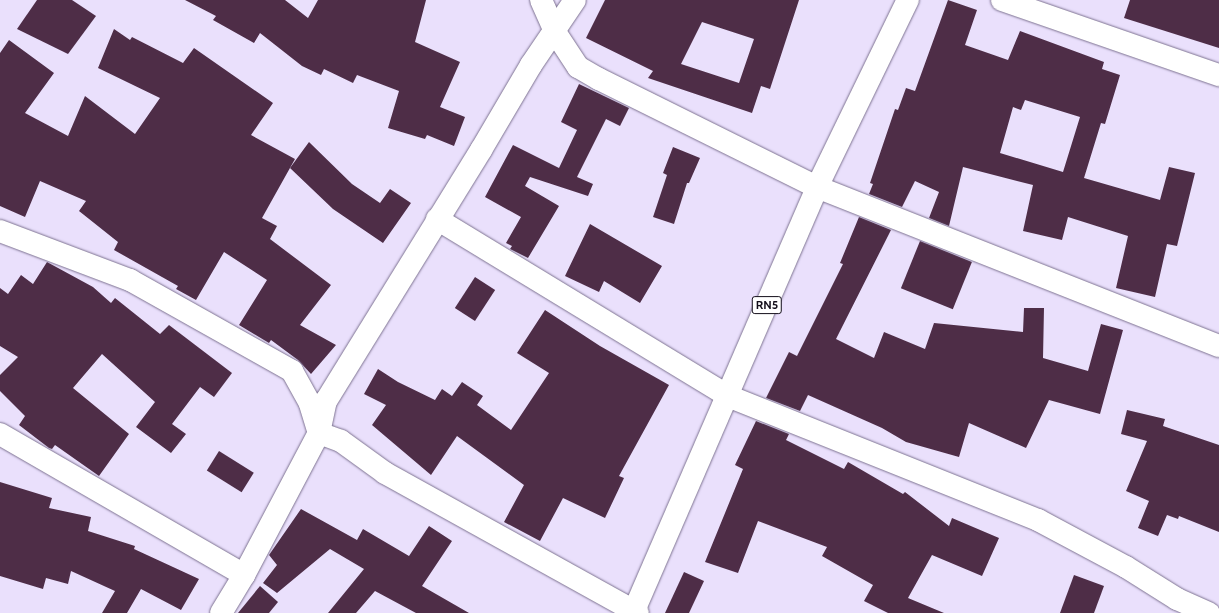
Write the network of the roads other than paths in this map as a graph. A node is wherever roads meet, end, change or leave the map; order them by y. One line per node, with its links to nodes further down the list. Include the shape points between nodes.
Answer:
1 (541, 0): 5 (main road)
2 (574, 0): 5 (main road)
3 (908, 0): 7 (main road, RN5)
4 (1002, 0): 6 (main road)
5 (555, 32): 7 (main road, via 578,67); 8 (main road, via 531,65)
6 (1219, 75)
7 (817, 187): 10 (main road); 11 (main road, RN5)
8 (437, 219): 11 (main road); 13 (main road, via 326,401)
9 (0, 231): 13 (main road, via 130,280 292,371 310,404)
10 (1219, 346)
11 (728, 396): 15 (main road, RN5); 17 (main road, via 1038,520 1126,567 1177,599)
12 (0, 434): 14 (main road)
13 (320, 434): 14 (main road); 15 (main road, via 341,441 385,473)
14 (244, 575): 16 (main road)
15 (635, 612)
16 (221, 613)
17 (1208, 613)

